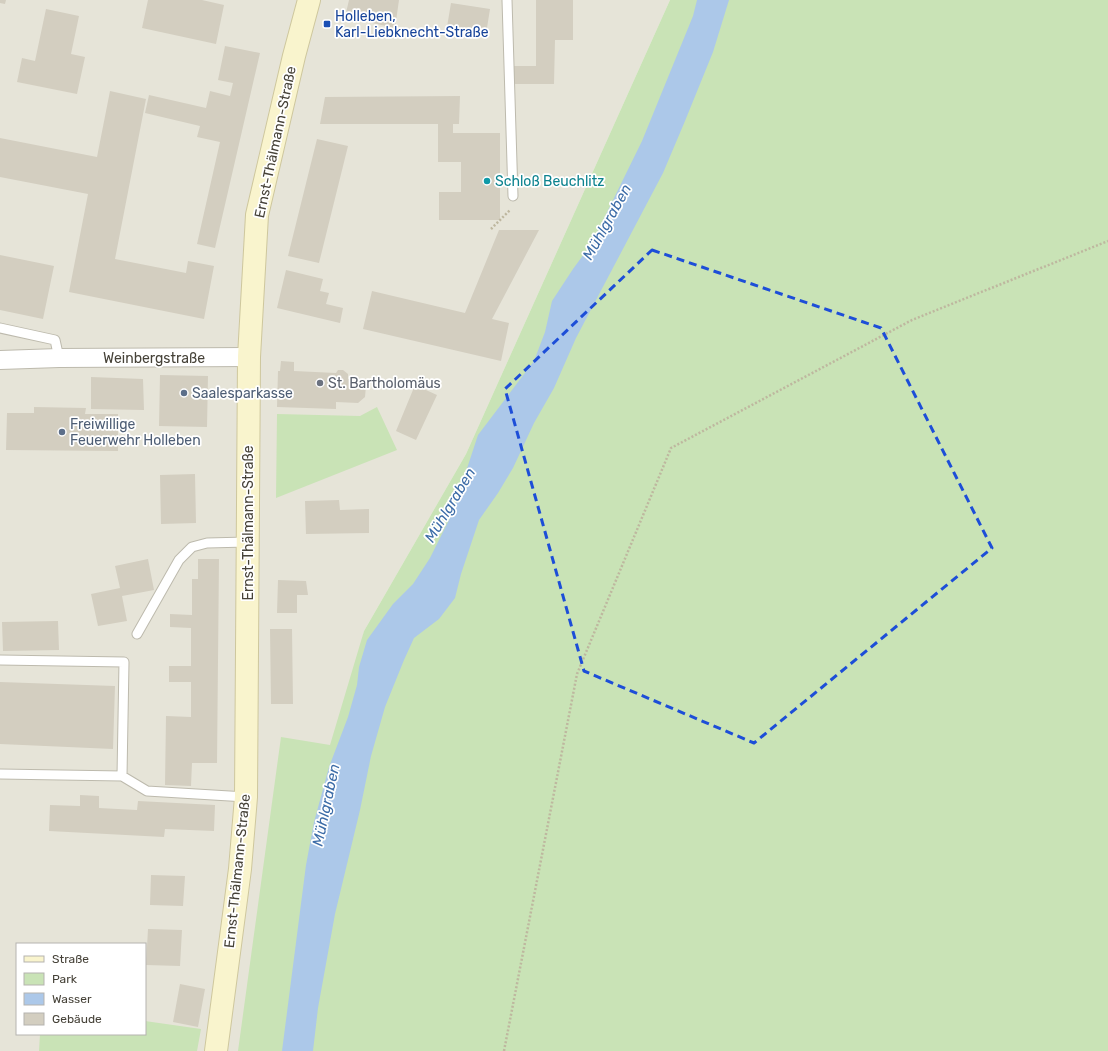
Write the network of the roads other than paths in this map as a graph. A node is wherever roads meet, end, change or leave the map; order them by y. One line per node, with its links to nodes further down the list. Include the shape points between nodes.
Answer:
1 (309, 0): 5 (main road, Ernst-Thälmann-Straße, via 257,214)
2 (507, 0): 3 (lane)
3 (513, 196)
4 (0, 328): 6 (lane, via 55,340)
5 (249, 357): 6 (street, Weinbergstraße); 8 (main road, Ernst-Thälmann-Straße)
6 (59, 358): 7 (street, Weinbergstraße)
7 (0, 360)
8 (247, 542): 9 (lane, via 207,543 192,547 179,560); 13 (main road, Ernst-Thälmann-Straße)
9 (137, 634)
10 (0, 660): 12 (lane, via 124,662)
11 (0, 774): 12 (lane)
12 (122, 776): 13 (lane, via 147,791)
13 (246, 797): 14 (main road, Ernst-Thälmann-Straße, via 240,868)
14 (216, 1051)

